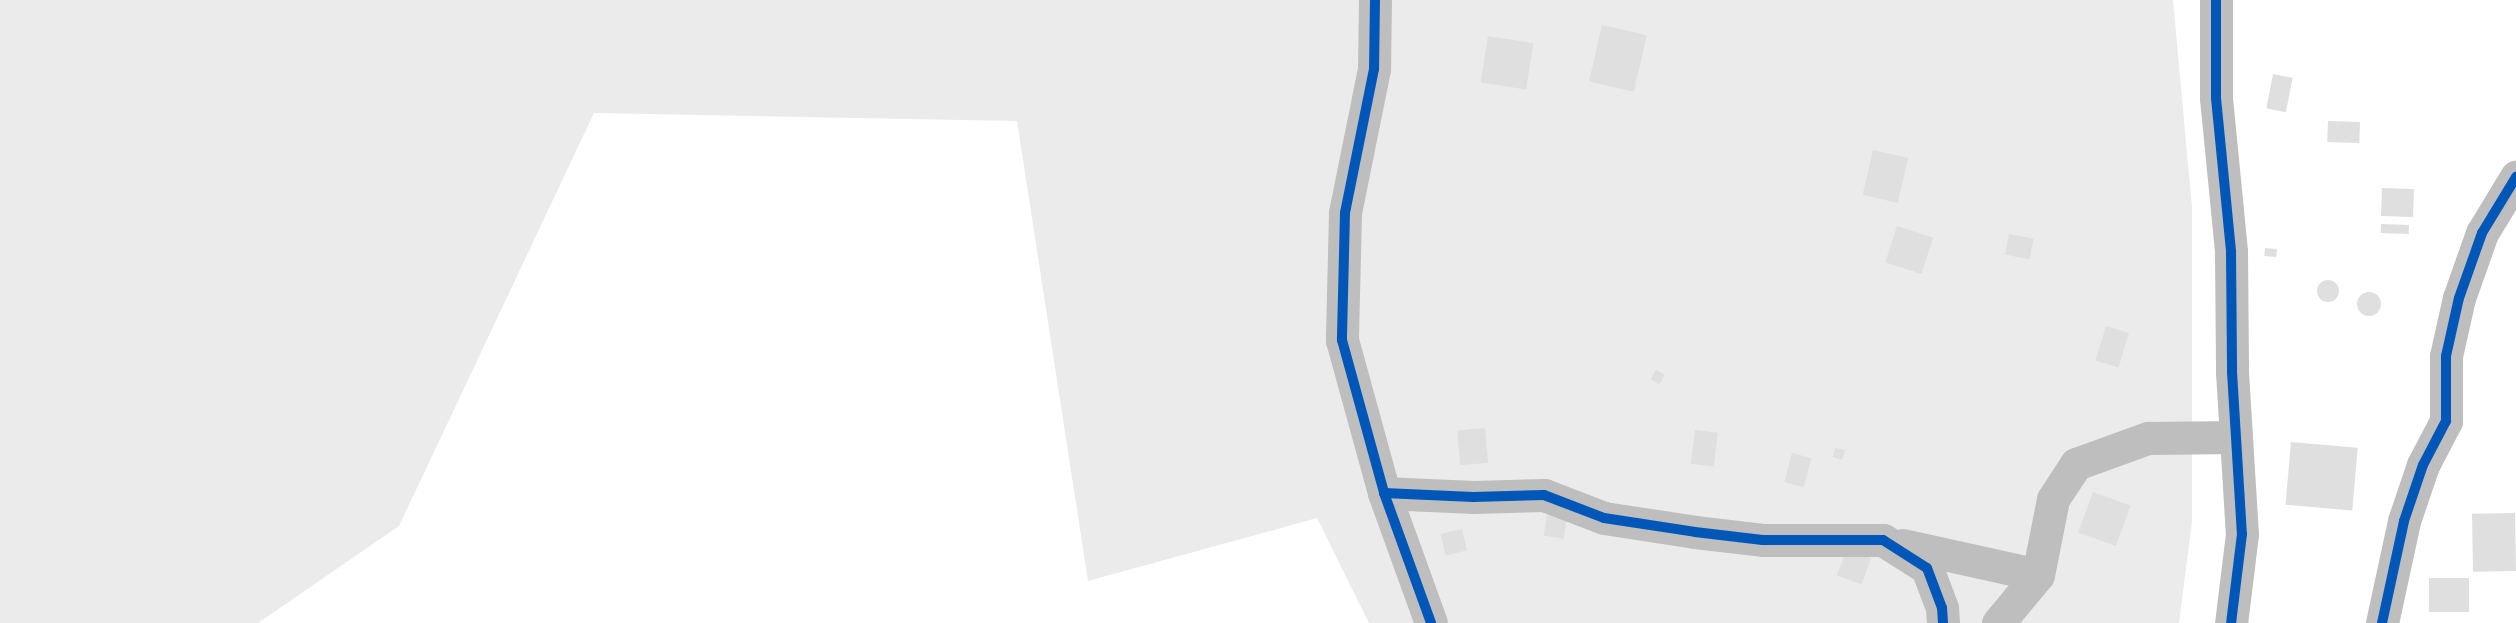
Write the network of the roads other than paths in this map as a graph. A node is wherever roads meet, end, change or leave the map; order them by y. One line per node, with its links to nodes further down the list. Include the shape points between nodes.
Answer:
1 (1375, 0): 5 (street, via 1374,69 1345,214 1342,340)
2 (2216, 0): 4 (street, via 2216,98 2231,252)
3 (2516, 177): 12 (street, via 2482,233 2459,298 2446,356 2446,421 2423,465 2404,521)
4 (2236, 437): 7 (street, via 2148,438 2076,464 2053,499); 11 (street, via 2242,534)
5 (1384, 493): 6 (street, via 1544,495 1604,517 1695,532 1763,540); 8 (street)
6 (1883, 540): 7 (street); 9 (street, via 1927,568)
7 (2038, 575): 10 (street)
8 (1431, 623)
9 (1943, 623)
10 (1998, 623)
11 (2231, 623)
12 (2382, 623)

